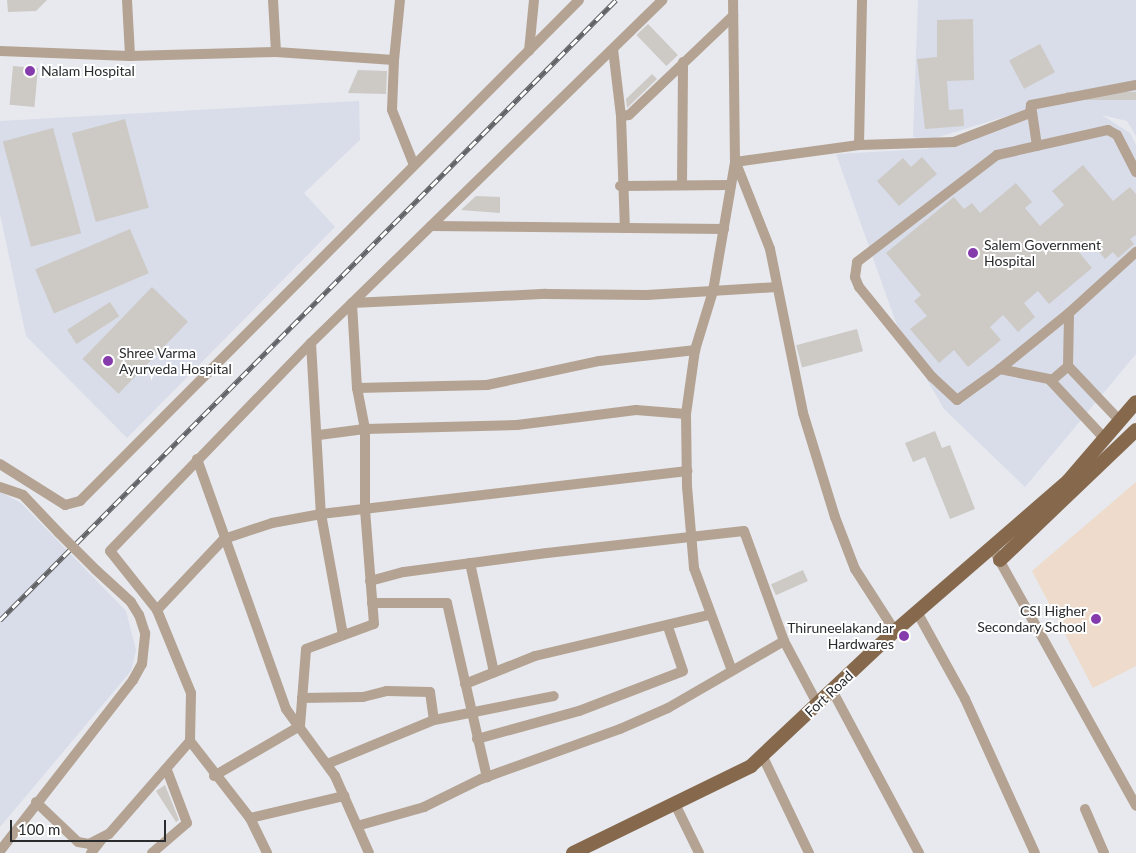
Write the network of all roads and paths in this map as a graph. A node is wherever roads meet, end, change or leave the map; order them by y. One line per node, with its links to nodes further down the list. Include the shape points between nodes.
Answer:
1 (127, 0): 14 (street)
2 (273, 0): 12 (street)
3 (400, 0): 15 (street)
4 (534, 0): 13 (street)
5 (579, 0): 13 (street)
6 (662, 0): 10 (street)
7 (732, 0): 9 (street)
8 (862, 0): 20 (street)
9 (733, 16): 16 (street); 22 (street)
10 (613, 49): 19 (street); 28 (street)
11 (0, 51): 14 (street)
12 (276, 52): 14 (street); 15 (street)
13 (529, 52): 23 (street)
14 (130, 56)
15 (394, 60): 23 (street, via 392,110)
16 (683, 62): 19 (street, via 629,115); 25 (street)
17 (1136, 85): 18 (street)
18 (1031, 104): 20 (street, via 1030,113 954,142); 21 (street)
19 (621, 116): 27 (street)
20 (859, 145): 22 (street)
21 (1037, 146): 24 (street, via 1108,130 1117,135); 39 (street, via 997,155 858,262 855,277 859,287 932,377 957,400)
22 (735, 162): 26 (street); 32 (street, via 770,249)
23 (414, 165): 50 (street, via 80,501 65,505 10,467)
24 (1136, 172)
25 (682, 184): 26 (street); 27 (street)
26 (731, 185): 30 (street)
27 (620, 186): 29 (street)
28 (431, 226): 29 (street); 34 (street)
29 (624, 228): 30 (street)
30 (724, 229): 33 (street)
31 (1136, 252): 35 (street)
32 (777, 287): 33 (street); 66 (street, via 803,413 835,517 855,569)
33 (713, 291): 34 (street); 37 (street)
34 (352, 303): 36 (street); 41 (street)
35 (1069, 313): 38 (street); 39 (street)
36 (311, 343): 47 (street); 49 (street)
37 (695, 350): 41 (street, via 599,361 487,385); 43 (street)
38 (1068, 366): 40 (street); 44 (street)
39 (1000, 369): 40 (street)
40 (1051, 381): 48 (street)
41 (357, 388): 45 (street)
42 (1136, 402): 44 (main road, Fort Road)
43 (686, 414): 45 (street, via 636,410 517,425); 51 (street)
44 (1120, 421): 48 (main road, Fort Road)
45 (365, 429): 47 (street); 53 (street)
46 (1136, 430): 58 (main road)
47 (319, 434): 54 (street)
48 (1105, 438): 57 (main road, Fort Road, via 1068,482)
49 (197, 459): 56 (street); 62 (street, via 110,551)
50 (0, 464)
51 (687, 471): 53 (street); 55 (street)
52 (0, 487): 87 (street, bridge, via 23,495 130,602 145,633 142,664 133,680)
53 (364, 509): 54 (street); 60 (street)
54 (321, 514): 56 (street, via 272,524); 67 (street)
55 (691, 535): 59 (street); 64 (street, via 694,568); 68 (street, via 744,531)
56 (224, 539): 62 (street); 78 (street, via 286,709)
57 (992, 547): 58 (street); 63 (main road, Fort Road)
58 (1000, 560): 89 (street)
59 (470, 563): 60 (street); 70 (street)
60 (370, 581): 61 (street)
61 (372, 603): 67 (street, via 374,624); 71 (street, via 447,603)
62 (157, 610): 80 (street, via 191,693)
63 (917, 612): 66 (main road, Fort Road); 103 (street, via 965,699)
64 (709, 616): 65 (street); 69 (street)
65 (668, 627): 70 (street, via 535,656); 79 (street, via 683,671 570,713)
66 (895, 631): 72 (main road, Fort Road)
67 (343, 635): 74 (street, via 306,649)
68 (784, 641): 69 (street); 75 (street)
69 (731, 668): 85 (street, via 644,719)
70 (494, 672): 71 (street)
71 (465, 684): 76 (street)
72 (833, 692): 75 (main road, Fort Road); 102 (street)
73 (554, 696): 76 (street)
74 (302, 698): 77 (street, via 363,697 387,691 430,692); 78 (street)
75 (818, 706): 81 (main road, Fort Road)
76 (471, 711): 77 (street); 79 (street)
77 (434, 720): 82 (street)
78 (300, 726): 82 (street); 84 (street)
79 (477, 739): 85 (street)
80 (190, 742): 83 (street); 84 (street)
81 (762, 756): 88 (main road, Fort Road, via 751,766); 101 (street)
82 (327, 764): 86 (street)
83 (167, 770): 93 (street); 97 (street, via 187,823)
84 (214, 776): 91 (street)
85 (487, 777): 92 (street, via 424,807)
86 (344, 796): 91 (street); 92 (street)
87 (36, 802): 93 (street, via 78,842 89,844); 94 (street)
88 (676, 806): 95 (main road, Fort Road); 100 (street)
89 (1136, 806)
90 (1085, 809): 104 (street)
91 (250, 818): 98 (street)
92 (357, 826): 99 (street)
93 (103, 838): 96 (street)
94 (0, 851)
95 (577, 852)
96 (91, 853)
97 (152, 853)
98 (267, 853)
99 (369, 853)
100 (699, 853)
101 (809, 853)
102 (919, 853)
103 (1035, 853)
104 (1104, 853)

